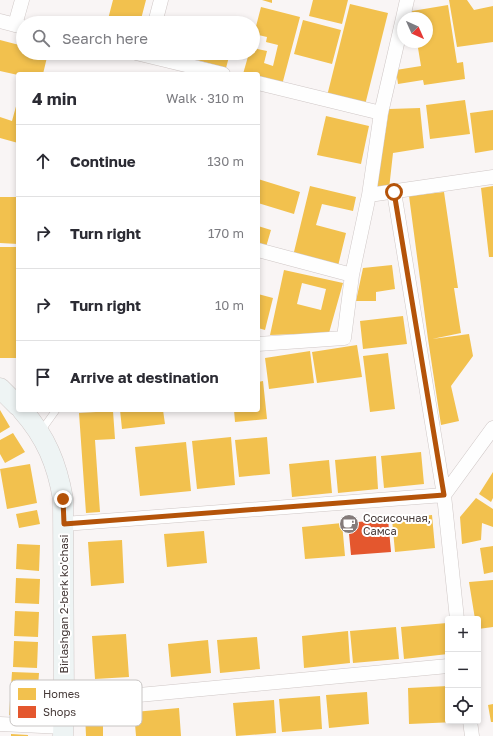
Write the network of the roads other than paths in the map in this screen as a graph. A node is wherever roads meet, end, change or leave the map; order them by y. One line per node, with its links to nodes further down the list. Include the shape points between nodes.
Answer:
1 (22, 0): 5 (street)
2 (161, 0): 6 (street)
3 (407, 0): 4 (street)
4 (404, 12)
5 (20, 16)
6 (157, 16)
7 (0, 21): 8 (street)
8 (16, 25)
9 (397, 44): 13 (street)
10 (168, 60): 11 (street)
11 (215, 72)
12 (260, 83): 13 (street)
13 (381, 113): 16 (street)
14 (493, 177): 15 (street)
15 (394, 192): 16 (street); 26 (street)
16 (369, 195): 18 (street)
17 (260, 251): 18 (street)
18 (352, 275): 19 (street, via 344,338)
19 (260, 344)
20 (0, 388): 21 (street)
21 (16, 404)
22 (23, 412): 25 (street, Birlashgan 2-berk ko'chasi)
23 (55, 412): 25 (lane)
24 (493, 428): 26 (street)
25 (39, 433): 27 (street, Birlashgan 2-berk ko'chasi, via 45,441 59,477)
26 (444, 495): 27 (street); 28 (street)
27 (64, 524): 30 (street, Birlashgan 2-berk ko'chasi)
28 (457, 616)
29 (445, 666): 31 (street)
30 (64, 680)
31 (142, 695)
32 (0, 724): 34 (street)
33 (470, 724): 37 (street)
34 (10, 725)
35 (18, 726): 36 (street)
36 (63, 731)
37 (472, 736)

